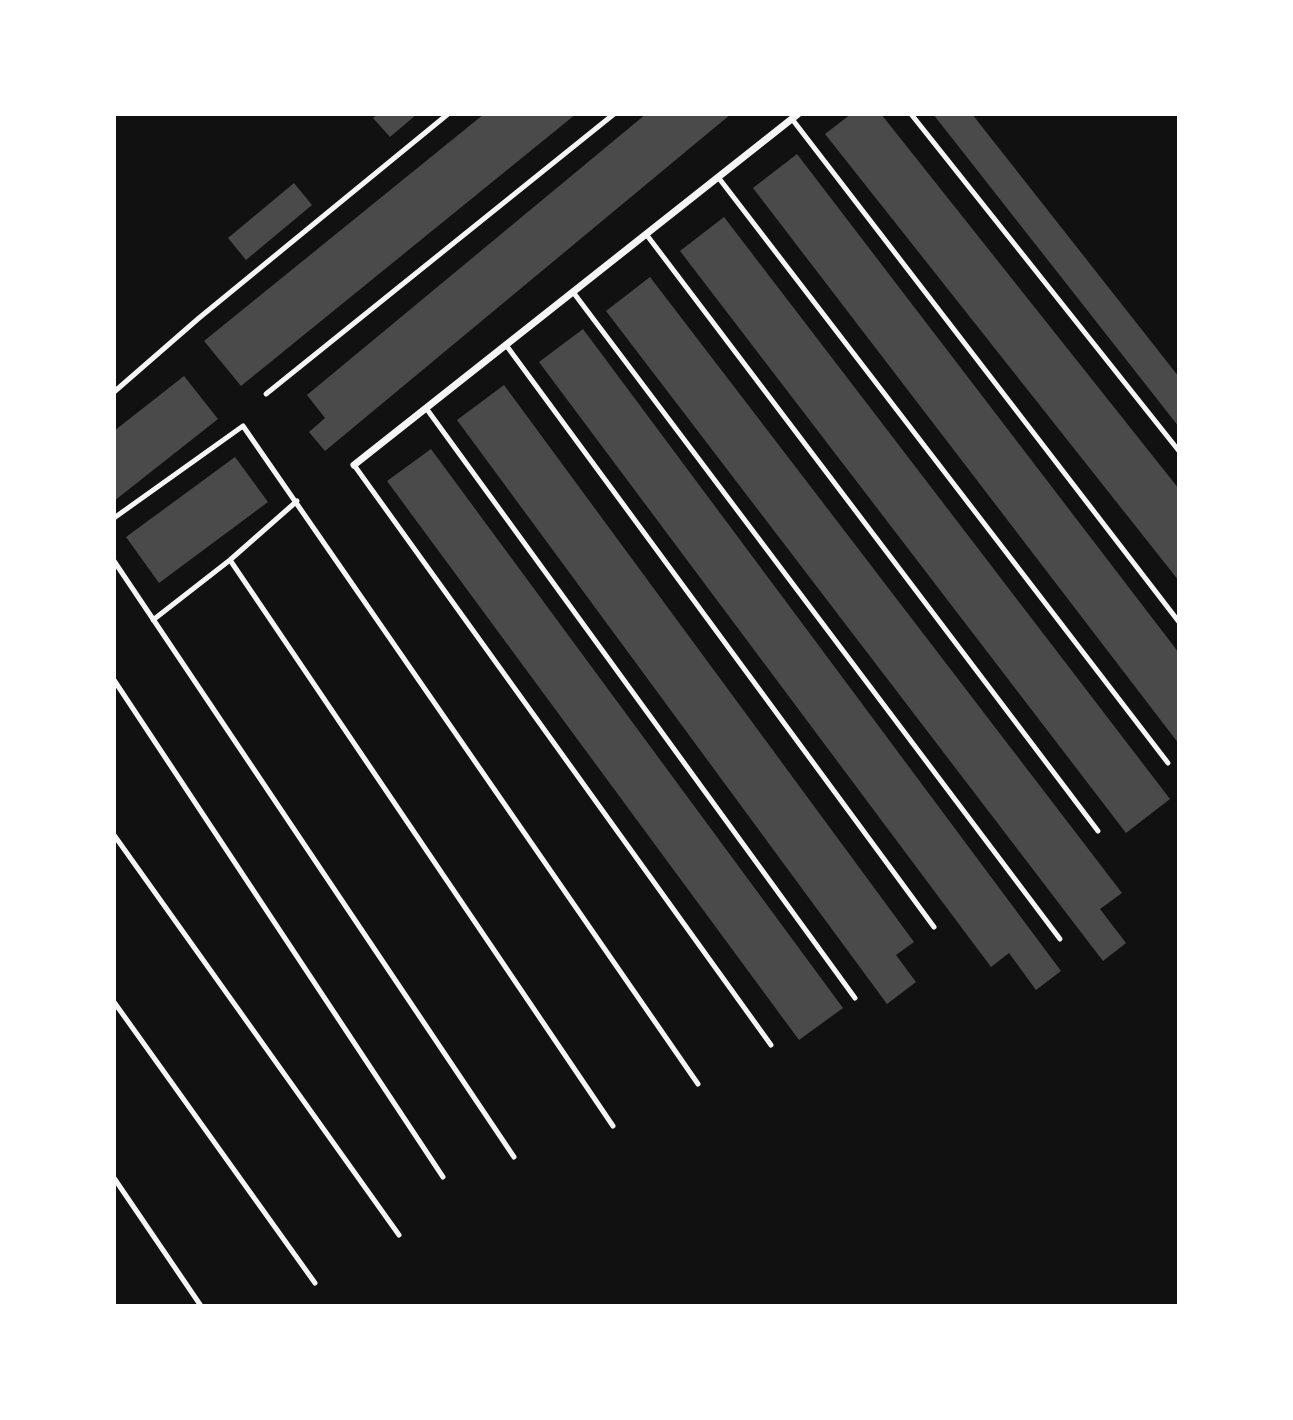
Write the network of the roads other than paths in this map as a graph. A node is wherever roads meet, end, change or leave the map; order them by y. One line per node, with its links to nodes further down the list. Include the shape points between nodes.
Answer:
1 (448, 114): 9 (lane)
2 (614, 114): 10 (lane)
3 (911, 114): 12 (lane)
4 (795, 116): 5 (street); 19 (lane)
5 (718, 177): 6 (street); 21 (lane)
6 (646, 234): 7 (street); 22 (lane)
7 (573, 292): 8 (street); 25 (lane)
8 (506, 345): 11 (street); 24 (lane)
9 (114, 392)
10 (266, 394)
11 (426, 408): 13 (street); 26 (lane)
12 (1179, 451)
13 (354, 465): 28 (lane)
14 (297, 501): 15 (lane, via 243,426); 16 (lane); 29 (lane)
15 (114, 518)
16 (230, 560): 18 (lane); 30 (lane)
17 (114, 561): 18 (lane)
18 (153, 620): 31 (lane)
19 (1179, 622)
20 (114, 680): 32 (lane)
21 (1168, 763)
22 (1098, 831)
23 (114, 835): 34 (lane)
24 (933, 927)
25 (1060, 939)
26 (855, 998)
27 (114, 1002): 35 (lane)
28 (771, 1045)
29 (698, 1084)
30 (613, 1126)
31 (514, 1157)
32 (443, 1177)
33 (114, 1178): 36 (lane)
34 (399, 1236)
35 (315, 1283)
36 (201, 1306)

